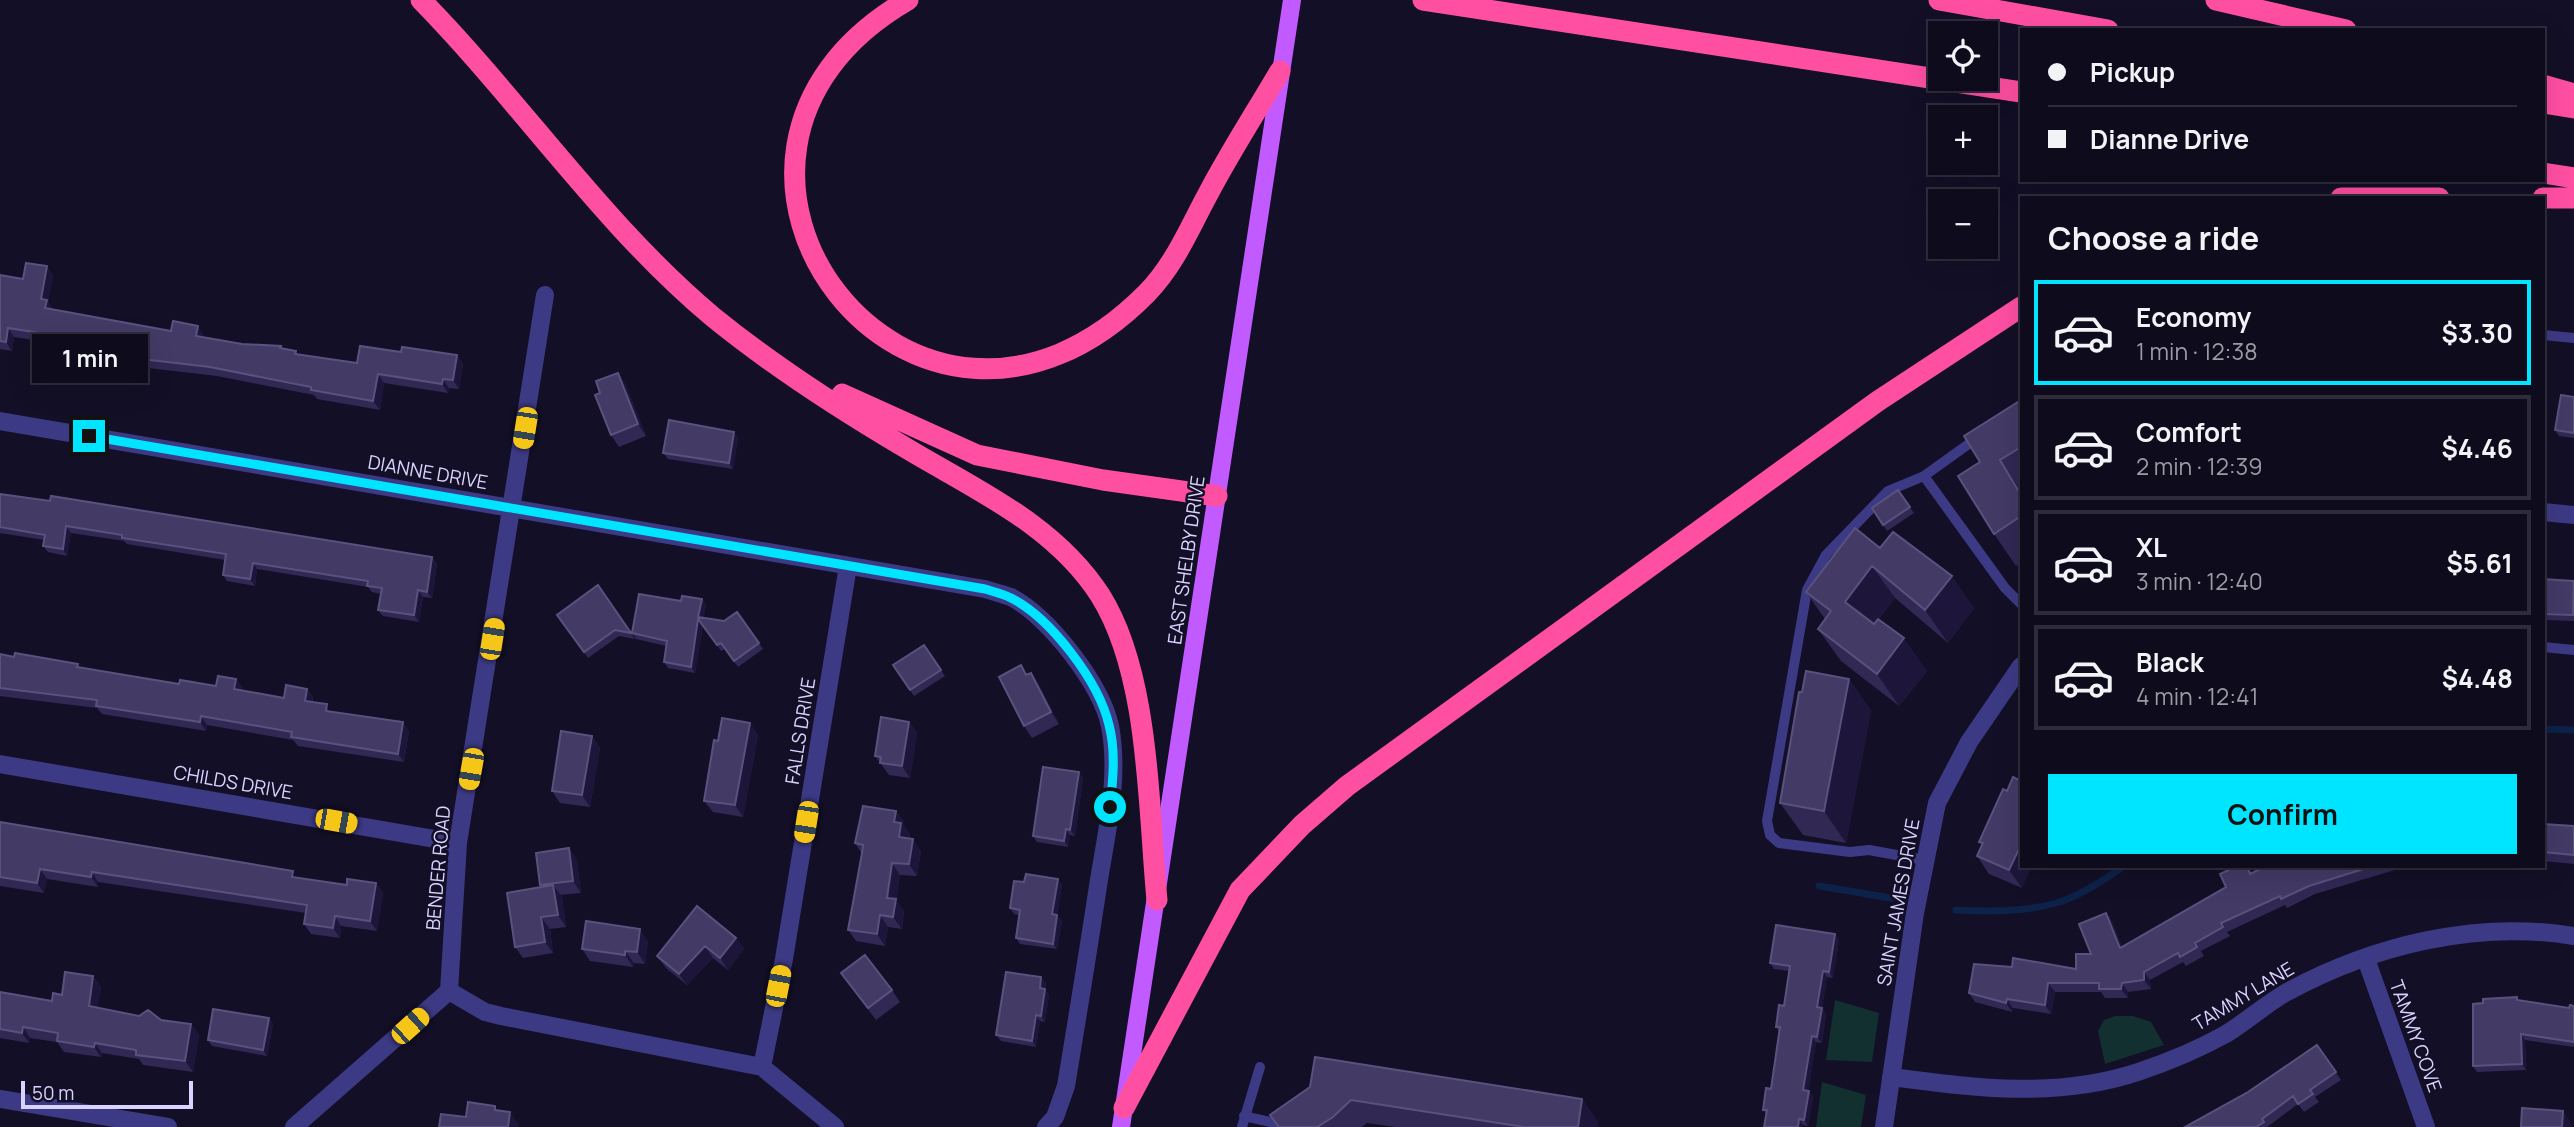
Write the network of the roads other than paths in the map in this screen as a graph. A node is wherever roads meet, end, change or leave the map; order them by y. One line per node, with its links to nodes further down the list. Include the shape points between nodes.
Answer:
1 (421, 0): 23 (highway, via 651,258 711,315)
2 (908, 0): 9 (highway, via 860,31 825,76 802,128 795,184 813,258 842,303 893,343 944,363 982,368 1037,362 1091,339 1132,307 1179,252)
3 (1292, 0): 9 (main road, EAST SHELBY DRIVE)
4 (1423, 0): 11 (highway)
5 (1939, 0): 7 (highway)
6 (2216, 0): 8 (highway)
7 (2097, 28)
8 (2337, 28)
9 (1280, 71): 27 (main road, EAST SHELBY DRIVE)
10 (2545, 86): 12 (highway)
11 (2020, 92)
12 (2574, 94)
13 (2545, 103): 14 (highway)
14 (2574, 108)
15 (2545, 173): 16 (highway)
16 (2574, 178)
17 (2545, 198): 18 (highway)
18 (2574, 198)
19 (545, 295): 28 (street, BENDER ROAD)
20 (2020, 308): 47 (highway, via 1878,401 1357,779 1302,825 1240,890)
21 (2545, 335): 22 (lane)
22 (2574, 338)
23 (780, 366): 27 (highway, via 977,455 1102,480); 39 (highway, via 1012,510 1043,532 1087,576 1114,621 1132,668)
24 (0, 421): 28 (street, DIANNE DRIVE)
25 (1991, 428): 26 (lane)
26 (1924, 476): 32 (lane); 38 (lane, via 1888,491 1826,555 1807,590 1767,821 1770,835 1779,843 1869,850)
27 (1217, 496): 39 (main road, EAST SHELBY DRIVE)
28 (513, 508): 31 (street, DIANNE DRIVE); 37 (street, BENDER ROAD)
29 (2545, 512): 30 (street)
30 (2574, 515)
31 (848, 566): 43 (street, FALLS DRIVE); 52 (street, DIANNE DRIVE, via 1011,597 1065,645 1110,725 1113,781 1091,932 1066,1086 1055,1117)
32 (2020, 603)
33 (2545, 647): 34 (lane)
34 (2574, 650)
35 (2020, 667): 38 (street, SAINT JAMES DRIVE, via 1949,778 1937,803)
36 (0, 765): 37 (street, CHILDS DRIVE)
37 (458, 843): 42 (street, BENDER ROAD)
38 (1924, 860): 45 (street, SAINT JAMES DRIVE)
39 (1157, 900): 47 (main road, EAST SHELBY DRIVE)
40 (2574, 936): 41 (street, TAMMY LANE, via 2524,931 2458,934)
41 (2366, 958): 45 (street, TAMMY LANE, via 2285,993 2202,1046 2104,1081 2006,1090); 55 (street, TAMMY COVE)
42 (449, 991): 43 (street, via 501,1016); 50 (street)
43 (762, 1067): 51 (street)
44 (1260, 1067): 48 (lane)
45 (1891, 1077): 54 (street, SAINT JAMES DRIVE)
46 (0, 1099): 49 (street)
47 (1123, 1117)
48 (1243, 1122): 53 (lane)
49 (168, 1127)
50 (294, 1127)
51 (835, 1127)
52 (1046, 1127)
53 (1292, 1127)
54 (1884, 1127)
55 (2426, 1127)

